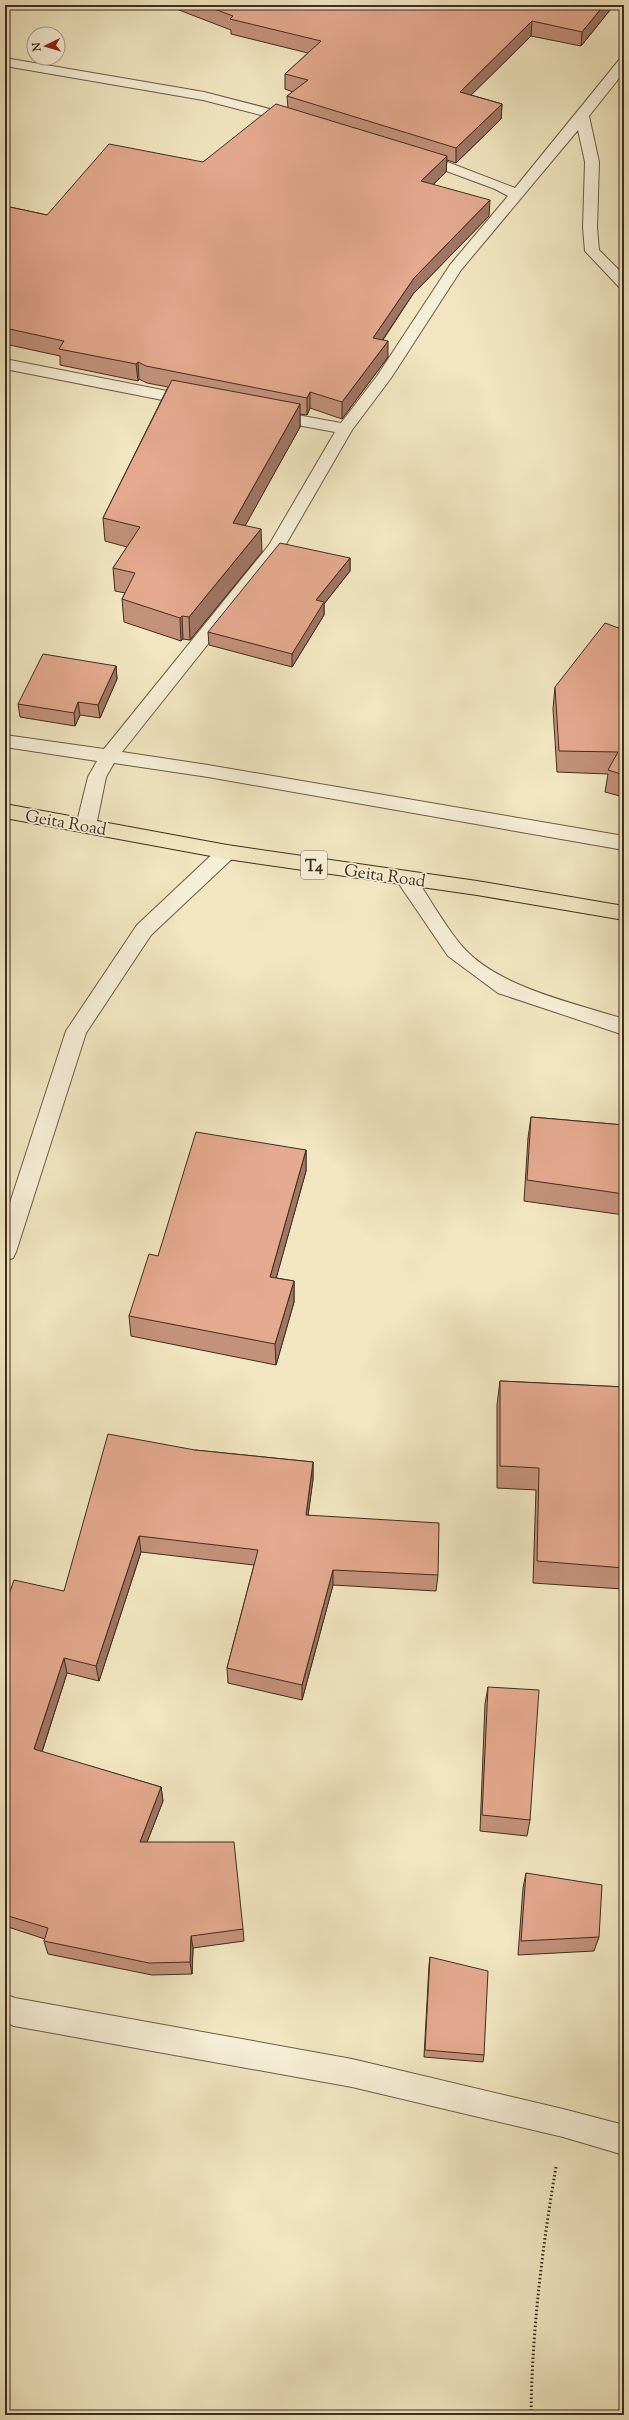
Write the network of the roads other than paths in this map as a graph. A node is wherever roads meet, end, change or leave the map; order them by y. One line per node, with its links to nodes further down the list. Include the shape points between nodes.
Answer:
1 (5, 62): 4 (street, via 204,96)
2 (624, 63): 3 (street)
3 (582, 114): 6 (street); 7 (street, via 592,162 592,251)
4 (311, 124)
5 (408, 153): 6 (street, via 445,164)
6 (517, 195): 11 (street, via 455,268 383,378)
7 (624, 284)
8 (5, 364): 9 (street)
9 (208, 404)
10 (254, 412): 11 (street)
11 (346, 429): 13 (street, via 276,547)
12 (5, 741): 13 (street)
13 (110, 755): 15 (street, via 97,777); 16 (street)
14 (5, 811): 15 (highway, Geita Road / T4)
15 (86, 826): 17 (highway, Geita Road / T4)
16 (624, 843)
17 (227, 852): 18 (highway, Geita Road / T4); 21 (street, via 144,930 76,1031)
18 (406, 879): 19 (highway, Geita Road / T4, via 477,888); 20 (street, via 455,951 482,973 505,988)
19 (624, 913)
20 (624, 1027)
21 (5, 1252)
22 (5, 2008): 23 (street, via 14,2012 352,2073)
23 (624, 2140)

